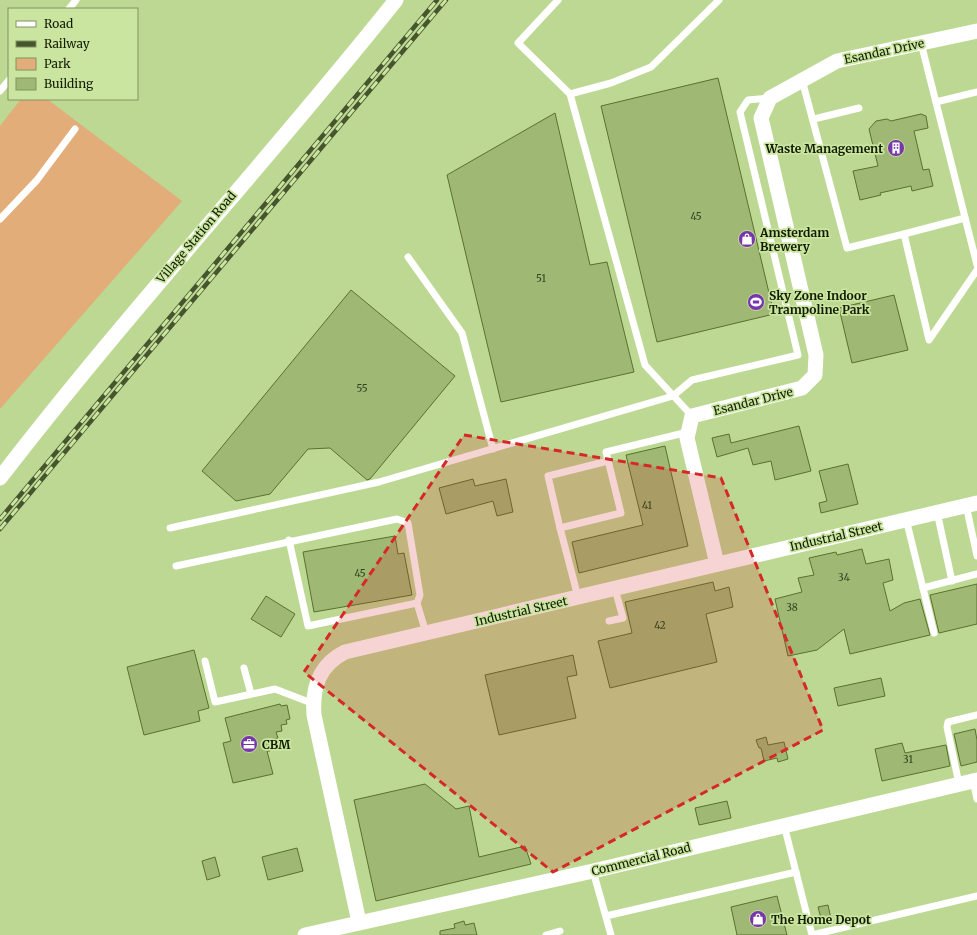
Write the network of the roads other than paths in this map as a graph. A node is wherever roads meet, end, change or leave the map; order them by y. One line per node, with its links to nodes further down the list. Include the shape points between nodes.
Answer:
1 (76, 0): 5 (lane)
2 (396, 0): 29 (street, Village Station Road, via 158,281)
3 (558, 0): 12 (lane, via 518,43)
4 (719, 0): 12 (lane, via 651,67 611,83)
5 (69, 8)
6 (977, 31): 7 (street, Esandar Drive)
7 (921, 43): 8 (street, Esandar Drive, via 837,61); 14 (lane)
8 (802, 80): 13 (street, Esandar Drive); 16 (lane)
9 (8, 81): 10 (lane)
10 (0, 91)
11 (977, 92): 14 (lane)
12 (570, 94): 24 (lane, via 645,365)
13 (770, 98): 24 (lane, via 748,100 740,112 798,355 692,380); 25 (street, Esandar Drive, via 761,118 816,355 815,375 802,388)
14 (936, 102): 19 (lane)
15 (859, 108): 16 (lane)
16 (814, 120): 20 (lane, via 848,248)
17 (75, 129): 18 (lane, via 37,180)
18 (2, 215)
19 (965, 218): 20 (lane); 22 (lane)
20 (904, 234): 23 (lane, via 929,340)
21 (408, 257): 27 (lane, via 462,334)
22 (977, 265)
23 (977, 270)
24 (674, 396): 25 (lane); 27 (lane)
25 (692, 416): 26 (street)
26 (688, 432): 28 (lane, via 606,452); 37 (street, via 687,438)
27 (493, 449): 33 (lane, via 379,482)
28 (608, 461): 34 (lane, via 548,476); 34 (lane, via 621,513)
29 (0, 478)
30 (972, 504): 31 (street, Industrial Street); 36 (lane)
31 (937, 512): 32 (street, Industrial Street); 40 (lane)
32 (906, 519): 37 (street, Industrial Street); 42 (lane)
33 (170, 528)
34 (560, 528): 43 (lane)
35 (289, 540): 38 (lane); 44 (lane, via 308,626); 44 (lane, via 397,519 408,523 420,595)
36 (977, 556)
37 (716, 564): 41 (street, Industrial Street)
38 (176, 566)
39 (977, 574): 40 (lane)
40 (952, 580): 42 (lane)
41 (615, 588): 43 (street, Industrial Street); 45 (lane, via 623,618)
42 (923, 588): 47 (lane)
43 (578, 597): 46 (street, Industrial Street)
44 (418, 603): 46 (lane)
45 (609, 621)
46 (426, 633): 51 (street, Industrial Street, via 337,656 319,675)
47 (934, 633)
48 (205, 661): 50 (lane, via 215,702)
49 (244, 668): 50 (lane)
50 (251, 694): 51 (lane, via 275,689)
51 (314, 704): 60 (street, Industrial Street, via 315,722)
52 (977, 715): 53 (lane, via 948,722 947,727)
53 (969, 782): 54 (lane); 55 (street, Commercial Road)
54 (977, 799)
55 (784, 824): 56 (street, Commercial Road); 57 (lane)
56 (593, 871): 59 (lane); 60 (street, Commercial Road)
57 (796, 872): 58 (lane, via 812,935); 59 (lane)
58 (977, 896)
59 (606, 916): 64 (lane)
60 (359, 922): 62 (street, Commercial Road)
61 (560, 931): 63 (lane)
62 (305, 935)
63 (546, 935)
64 (611, 935)

